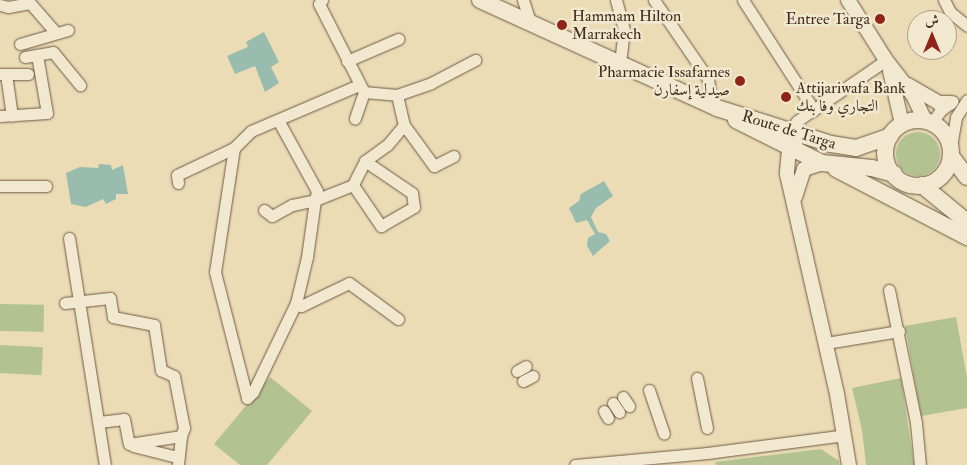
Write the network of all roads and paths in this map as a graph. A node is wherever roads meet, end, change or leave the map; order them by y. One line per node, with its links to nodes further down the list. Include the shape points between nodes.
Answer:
1 (322, 0): 18 (street, via 319,4)
2 (480, 0): 10 (main road, Route de Targa)
3 (523, 0): 10 (street)
4 (616, 0): 19 (street, via 624,30)
5 (654, 0): 28 (street, via 708,79)
6 (744, 0): 29 (street)
7 (848, 0): 17 (street)
8 (944, 0): 11 (street, via 950,12)
9 (0, 5): 13 (street, via 8,8 30,3 62,32)
10 (530, 21): 19 (main road, Route de Targa)
11 (967, 26)
12 (398, 39): 18 (street)
13 (20, 44)
14 (37, 55): 15 (street); 23 (street, via 53,52); 31 (street, via 47,113)
15 (25, 57)
16 (475, 60): 25 (street, via 431,83)
17 (886, 60): 22 (street); 29 (street); 35 (street, via 899,100)
18 (347, 61): 24 (street)
19 (620, 61): 28 (main road, Route de Targa)
20 (3, 74): 21 (street); 31 (street)
21 (28, 74)
22 (904, 82): 27 (street, via 939,103); 34 (street)
23 (80, 85)
24 (361, 88): 25 (street); 32 (street); 33 (street)
25 (397, 95): 36 (street)
26 (967, 99): 27 (street); 41 (street, via 956,117)
27 (950, 103): 34 (street)
28 (714, 107): 37 (main road, Route de Targa); 40 (main road, Route de Targa)
29 (814, 110): 37 (street)
30 (0, 116): 31 (street)
31 (12, 116)
32 (356, 118)
33 (278, 120): 39 (street, via 251,131); 53 (street, via 317,191)
34 (929, 122): 35 (main road); 41 (main road, via 944,132)
35 (902, 124): 38 (main road)
36 (404, 125): 42 (street, via 434,166); 43 (street, via 387,145)
37 (796, 133): 38 (main road, Route de Targa, via 856,148); 40 (street)
38 (890, 136): 45 (main road, via 886,156)
39 (234, 148): 47 (street, via 177,175); 61 (street, via 215,272 247,398 253,392)
40 (789, 149): 44 (main road, Route de Targa); 52 (street, via 787,174)
41 (951, 151): 46 (main road); 51 (main road, via 940,178)
42 (454, 156)
43 (365, 161): 48 (street); 48 (street, via 412,193 414,207 381,226)
44 (822, 163): 45 (main road, Route de Targa, via 872,168); 52 (street, via 804,170); 56 (main road, via 909,204)
45 (894, 174): 51 (main road, via 906,183)
46 (967, 177)
47 (178, 184)
48 (353, 185): 53 (street)
49 (0, 186): 50 (street)
50 (46, 186)
51 (922, 186): 55 (main road)
52 (795, 197): 64 (street)
53 (315, 200): 54 (street, via 292,205 272,216); 61 (street)
54 (264, 210)
55 (967, 222)
56 (967, 237)
57 (69, 238): 59 (street)
58 (889, 290): 63 (street)
59 (78, 302): 60 (street); 67 (street); 71 (street, via 110,298 113,317 154,325 161,370 174,376 184,428)
60 (65, 303)
61 (296, 303): 62 (street, via 300,306 349,283)
62 (398, 319)
63 (899, 331): 64 (street); 79 (street)
64 (826, 343): 70 (street)
65 (697, 378): 68 (street)
66 (650, 390): 69 (street)
67 (99, 422): 72 (street, via 124,419); 75 (street)
68 (707, 428)
69 (664, 434)
70 (845, 434): 73 (street); 78 (street)
71 (182, 436): 72 (street); 74 (street)
72 (129, 444): 74 (street)
73 (707, 453): 76 (street); 77 (street)
74 (177, 461)
75 (105, 465)
76 (575, 465)
77 (708, 465)
78 (849, 465)
79 (920, 465)

